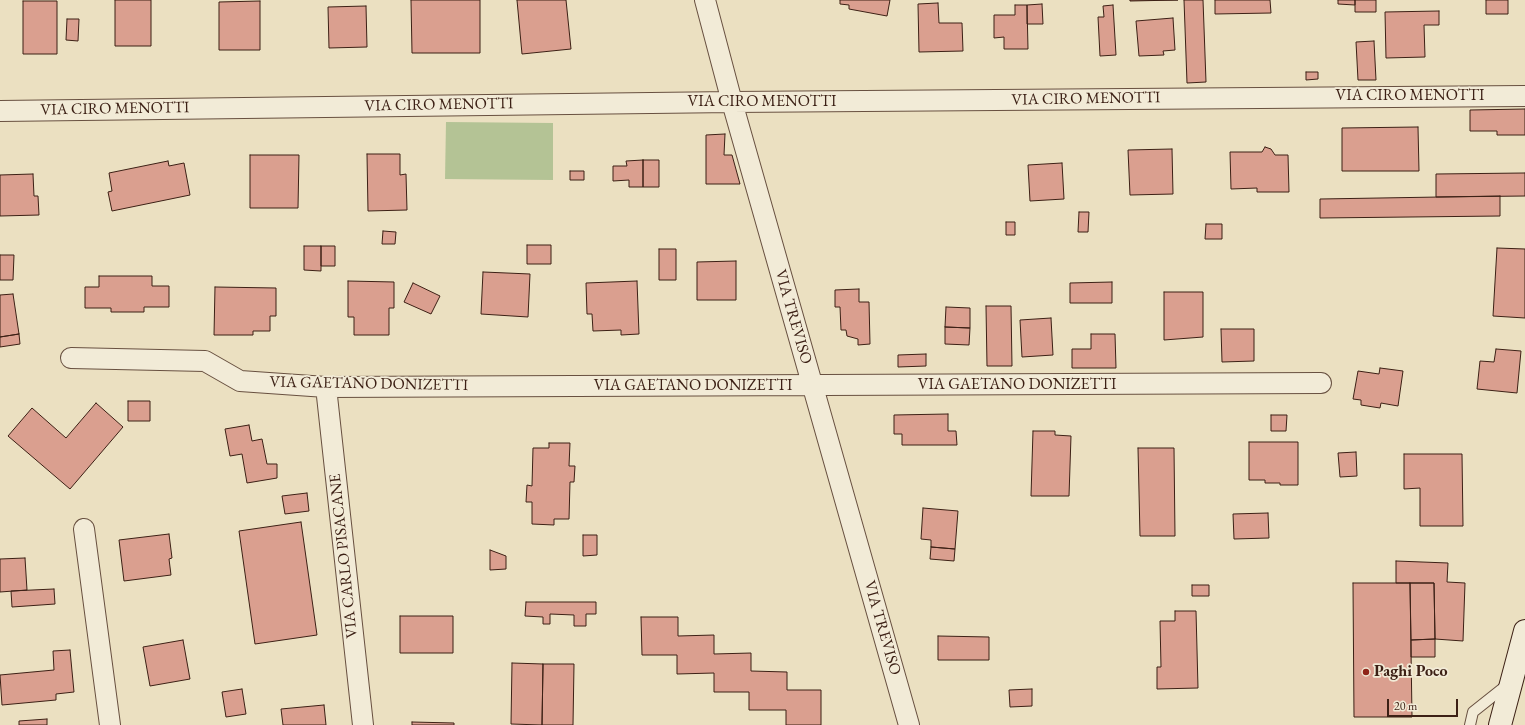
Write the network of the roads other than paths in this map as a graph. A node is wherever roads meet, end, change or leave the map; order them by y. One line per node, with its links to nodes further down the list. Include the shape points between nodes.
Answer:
1 (705, 0): 3 (street, VIA TREVISO)
2 (1525, 96): 3 (street, VIA CIRO MENOTTI)
3 (732, 102): 4 (street, VIA CIRO MENOTTI); 7 (street, VIA TREVISO)
4 (0, 111)
5 (71, 358): 8 (street, VIA GAETANO DONIZETTI, via 205,361 240,381)
6 (1321, 383): 7 (street, VIA GAETANO DONIZETTI)
7 (812, 386): 8 (street, VIA GAETANO DONIZETTI); 14 (street, VIA TREVISO)
8 (326, 387): 13 (street, VIA CARLO PISACANE)
9 (84, 529): 12 (street)
10 (1525, 631): 11 (main road)
11 (1512, 681): 15 (lane, via 1473,712); 16 (main road)
12 (110, 725)
13 (363, 725)
14 (909, 725)
15 (1470, 725)
16 (1500, 725)

